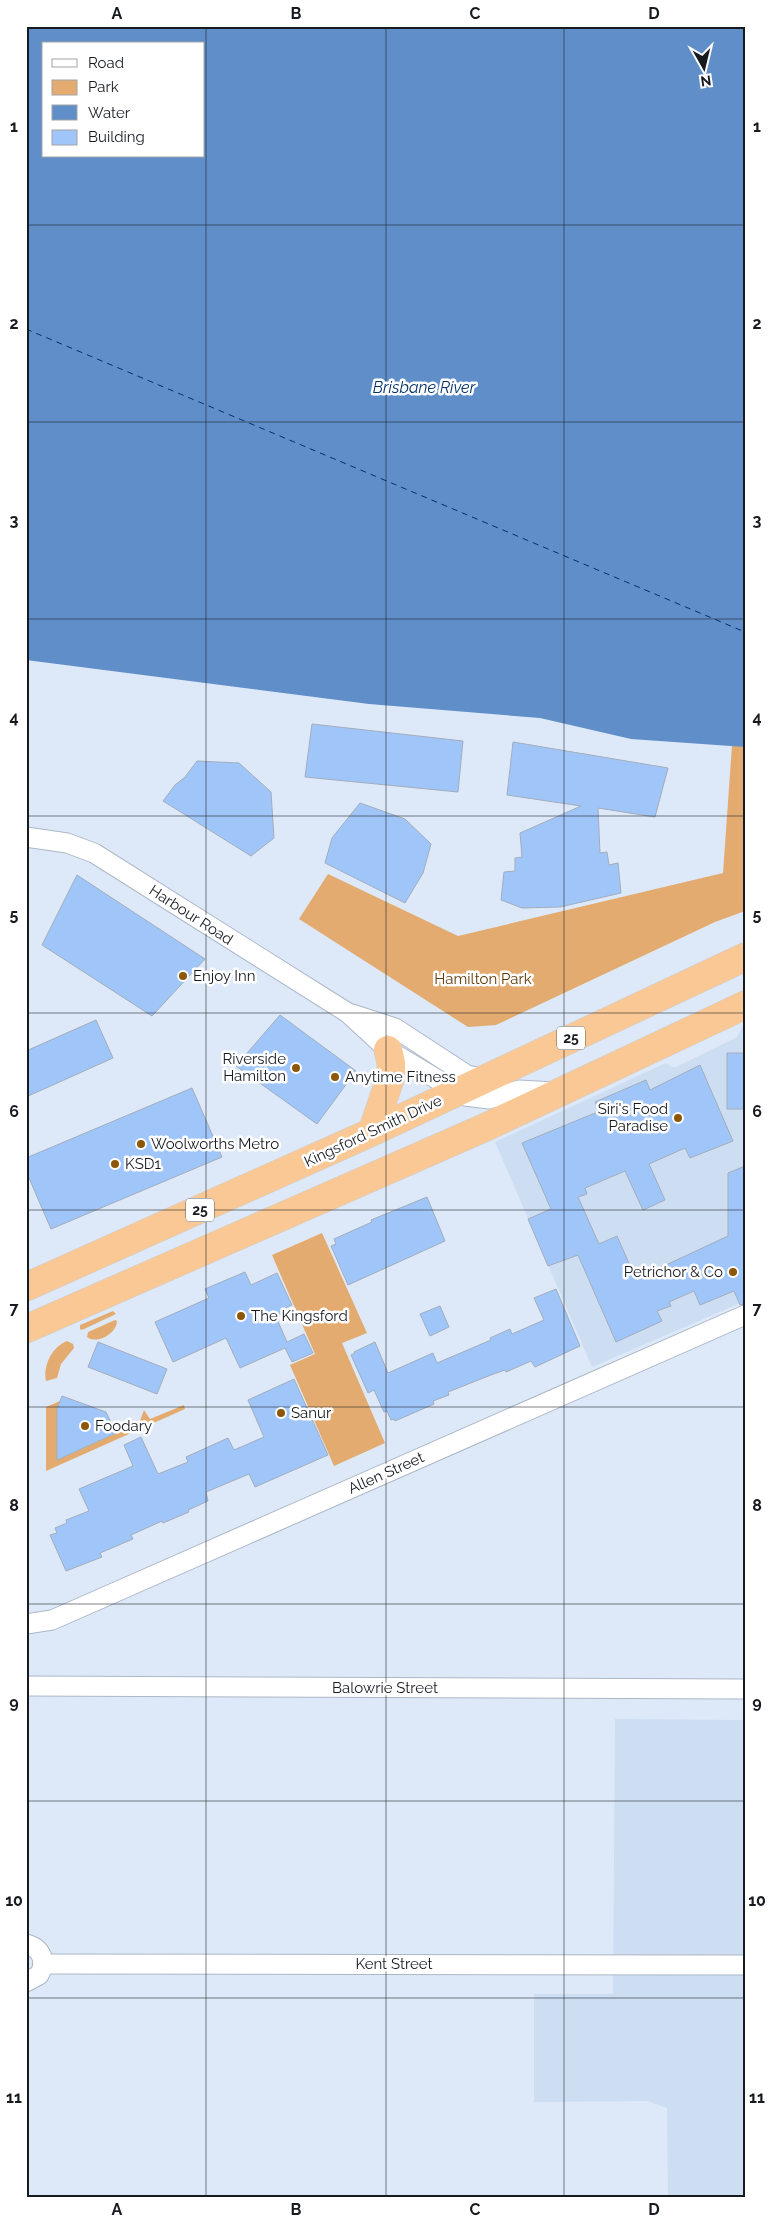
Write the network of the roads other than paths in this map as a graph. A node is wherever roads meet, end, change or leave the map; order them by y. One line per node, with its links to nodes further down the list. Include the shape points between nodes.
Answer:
1 (26, 837): 4 (street, Harbour Road, via 67,843 94,853)
2 (745, 957): 6 (highway, Kingsford Smith Drive / 25)
3 (745, 1005): 7 (highway)
4 (348, 1013): 5 (street, Harbour Road); 6 (street, Harbour Road, via 395,1028 467,1075)
5 (388, 1050): 8 (street, Harbour Road); 9 (highway, via 391,1076)
6 (484, 1079): 8 (highway, Kingsford Smith Drive / 25)
7 (559, 1092): 8 (street, Harbour Road, via 519,1090 484,1099); 12 (highway)
8 (457, 1093): 9 (highway, Kingsford Smith Drive / 25)
9 (372, 1132): 10 (highway, Kingsford Smith Drive / 25)
10 (26, 1287)
11 (745, 1315): 13 (street, Allen Street, via 52,1620)
12 (26, 1329)
13 (26, 1624)
14 (26, 1686): 15 (street, Balowrie Street)
15 (745, 1689)
16 (26, 1944): 17 (street, via 40,1952)
17 (43, 1964): 18 (street, Kent Street); 19 (street, via 39,1975)
18 (745, 1964)
19 (26, 1982)

